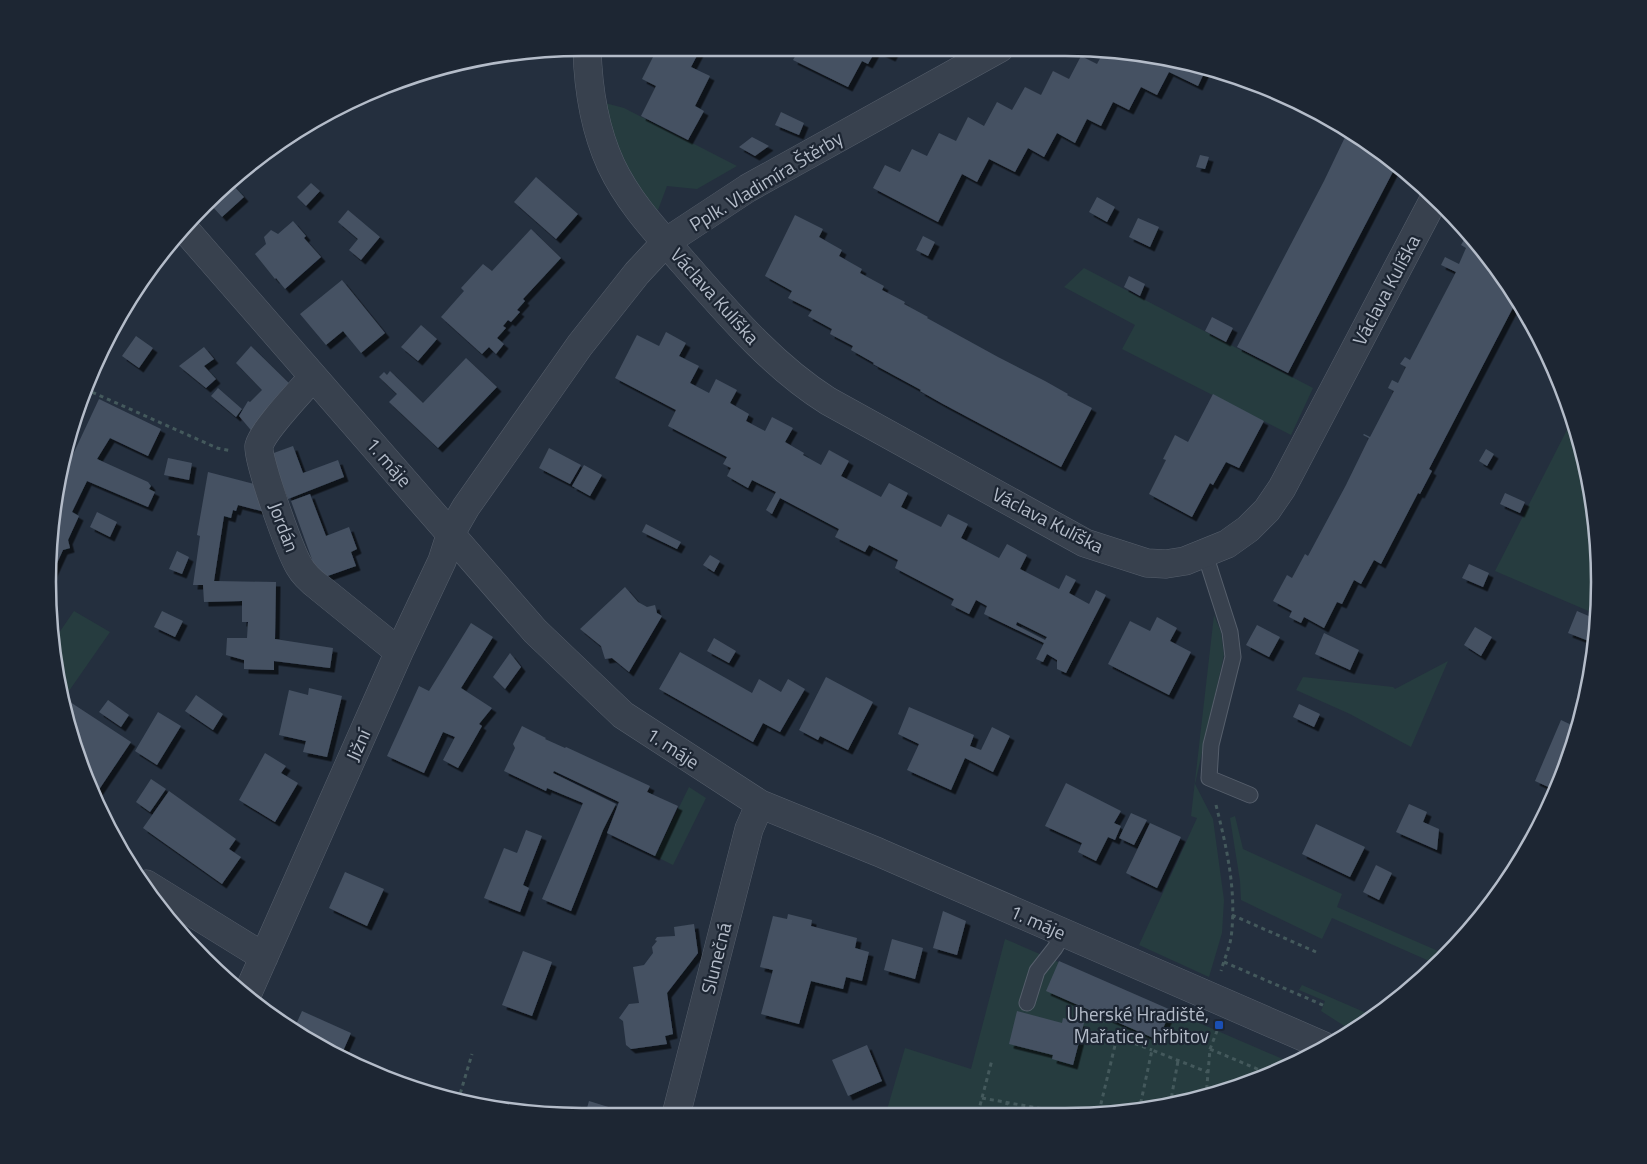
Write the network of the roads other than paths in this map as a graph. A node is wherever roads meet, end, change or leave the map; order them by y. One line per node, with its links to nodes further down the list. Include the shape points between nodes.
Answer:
1 (588, 56): 5 (street, Václava Kulíška, via 590,94 606,153 626,193)
2 (986, 56): 5 (street, Pplk. Vladimíra Štěrby, via 748,188)
3 (1431, 205): 8 (street, Václava Kulíška, via 1282,488 1248,529)
4 (189, 233): 6 (street, 1. máje)
5 (666, 242): 7 (street, Pplk. Vladimíra Štěrby, via 580,344 466,507); 8 (street, Václava Kulíška, via 772,358 799,382 828,401 1085,543 1147,563 1166,564)
6 (314, 377): 7 (street, 1. máje); 9 (street, Jordán, via 266,432 259,445 263,469 299,566 320,588)
7 (451, 534): 9 (street, Jižní, via 442,561); 11 (street, 1. máje, via 535,631 623,715)
8 (1205, 554): 10 (lane, via 1230,632 1233,657 1211,746 1209,778)
9 (399, 652): 14 (street, Jižní)
10 (1250, 795)
11 (760, 804): 13 (street, 1. máje); 18 (street, Slunečná, via 749,829)
12 (157, 891): 14 (street)
13 (1064, 933): 16 (lane, via 1038,971); 17 (street, 1. máje)
14 (264, 957): 15 (street, Jižní)
15 (249, 989)
16 (1027, 1003)
17 (1317, 1043)
18 (678, 1108)

